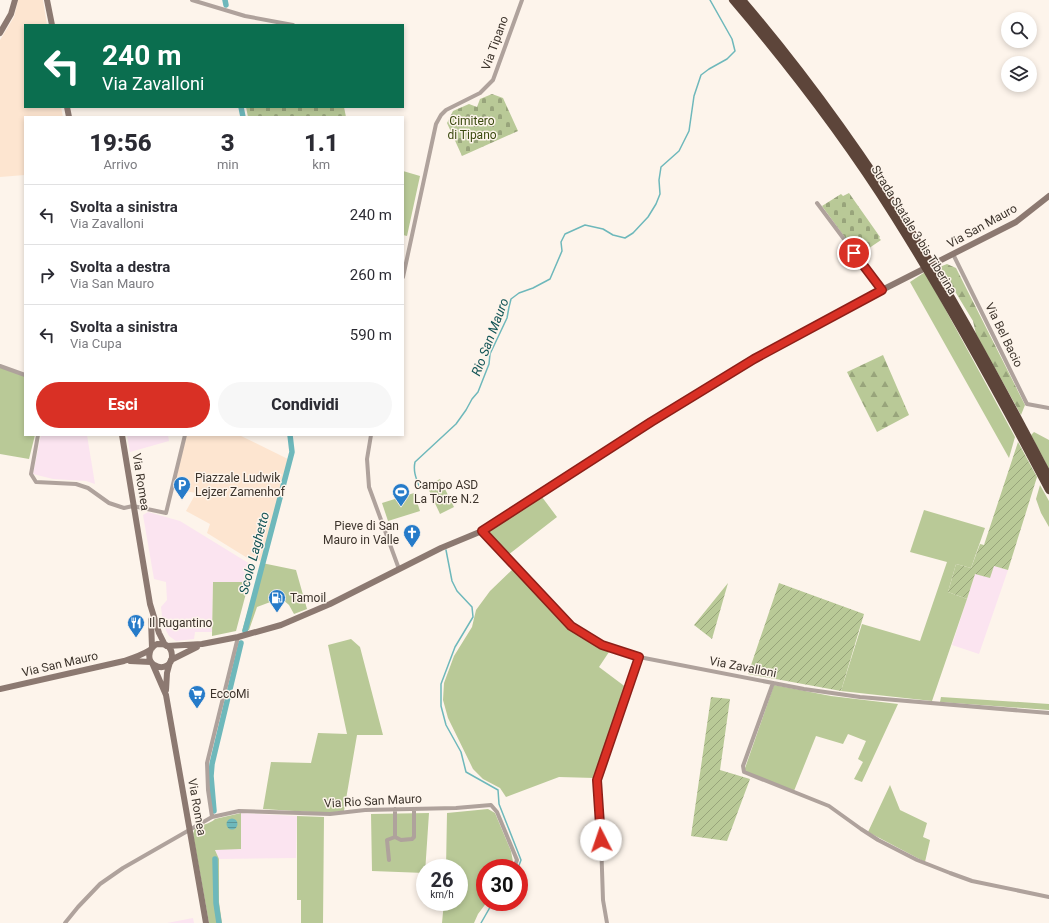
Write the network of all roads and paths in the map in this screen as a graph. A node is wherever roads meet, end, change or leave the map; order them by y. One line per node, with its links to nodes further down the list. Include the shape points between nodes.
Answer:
1 (15, 0): 11 (main road)
2 (192, 0): 7 (street)
3 (522, 0): 15 (street, Via Tipano, via 493,80 480,93 446,110 436,124)
4 (733, 0): 8 (highway, Strada Statale 3 bis Tiberina)
5 (742, 0): 8 (highway, Strada Statale 3 bis Tiberina)
6 (48, 1): 9 (main road)
7 (203, 2): 10 (street, via 245,16)
8 (755, 21): 19 (highway, Strada Statale 3 bis Tiberina, via 841,127 917,247)
9 (52, 24)
10 (288, 24)
11 (0, 33)
12 (1049, 196): 14 (main road, Via San Mauro, via 1016,222)
13 (818, 203): 16 (street)
14 (953, 254): 16 (main road, Via San Mauro); 20 (street, Via Bel Bacio, via 1027,404)
15 (404, 272)
16 (882, 290): 28 (main road, Via San Mauro, via 754,359)
17 (0, 366): 18 (street)
18 (24, 375)
19 (1007, 403): 25 (highway, Strada Statale 3 bis Tiberina); 26 (highway, Strada Statale 3 bis Tiberina)
20 (1049, 408)
21 (38, 436): 27 (street, via 31,474 36,482 76,484 88,488 109,503 124,508)
22 (122, 436): 27 (main road, Via Romea)
23 (185, 436): 27 (street, via 166,513)
24 (371, 436): 29 (street, via 367,459 369,487)
25 (1049, 477)
26 (1049, 490)
27 (133, 506): 30 (main road, Via Romea)
28 (482, 531): 29 (main road, Via San Mauro); 35 (street, Via Zavalloni, via 571,626 602,645)
29 (399, 569): 31 (main road, Via San Mauro, via 330,604 281,625)
30 (150, 604): 33 (main road, Via Romea); 34 (main road, Via Romea)
31 (238, 637): 32 (main road, Via San Mauro); 45 (street, via 207,763)
32 (202, 644): 33 (main road, Via San Mauro); 37 (main road, Via San Mauro)
33 (166, 645): 34 (main road, via 158,644); 37 (main road, via 172,654)
34 (151, 648): 36 (main road, Via San Mauro); 38 (main road, via 149,656)
35 (639, 657): 39 (street, Via Zavalloni); 53 (street, via 597,780 603,900)
36 (124, 661): 38 (main road, Via San Mauro); 40 (main road, Via San Mauro)
37 (171, 661): 38 (main road, via 164,667); 41 (main road, Via Romea, via 166,681)
38 (152, 664): 41 (main road, Via Romea)
39 (773, 683): 42 (street, Via Zavalloni, via 860,696); 50 (street, via 743,766 744,772 829,806 878,840 918,860 972,881)
40 (0, 689)
41 (166, 695): 46 (main road, Via Romea)
42 (1049, 713)
43 (395, 809): 44 (street, Via Rio San Mauro); 45 (street, Via Rio San Mauro, via 330,814 239,811); 47 (street)
44 (414, 809): 47 (street, via 414,837 401,840); 48 (street, Via Rio San Mauro, via 491,806 498,812)
45 (212, 817): 46 (street, Via Rio San Mauro)
46 (190, 828): 51 (street, Via Rio San Mauro, via 100,884); 52 (main road, Via Romea)
47 (395, 838): 49 (street, via 387,840)
48 (517, 859)
49 (389, 860)
50 (1049, 897)
51 (65, 923)
52 (206, 923)
53 (607, 923)

